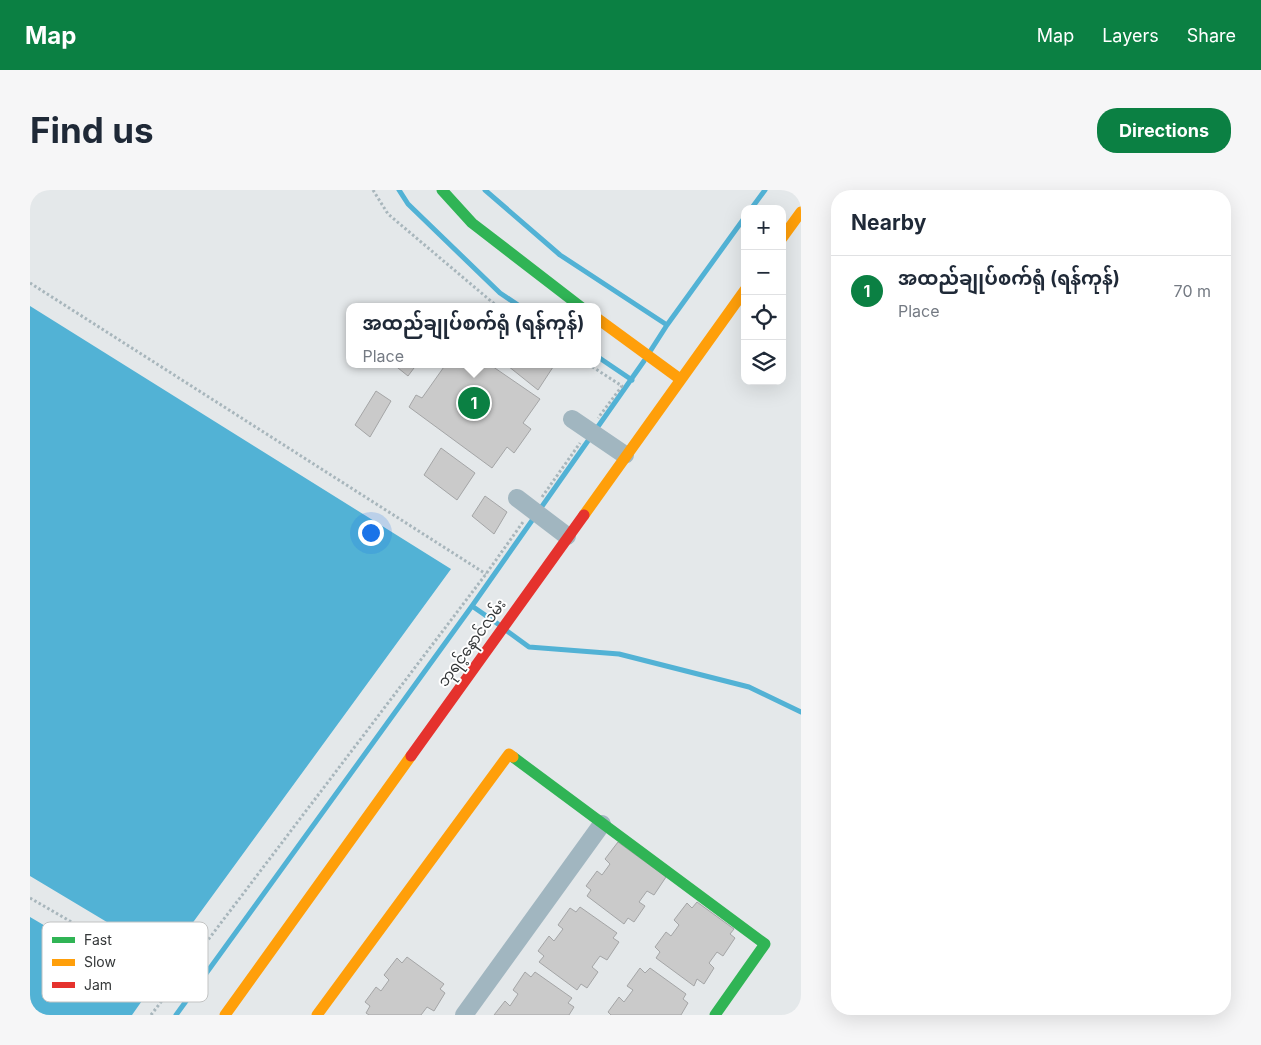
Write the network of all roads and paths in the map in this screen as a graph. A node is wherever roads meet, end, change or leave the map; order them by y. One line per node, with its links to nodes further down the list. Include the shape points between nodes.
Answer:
1 (373, 190): 7 (path, via 388,214)
2 (442, 190): 8 (street, via 472,223)
3 (801, 212): 4 (street)
4 (786, 233)
5 (30, 283): 20 (path)
6 (741, 295): 11 (street, ဘုရင့်နောင်လမ်း)
7 (493, 303)
8 (576, 303)
9 (601, 321): 11 (street)
10 (594, 368): 13 (path, via 622,386)
11 (680, 379): 15 (street, ဘုရင့်နောင်လမ်း)
12 (572, 419): 15 (street)
13 (593, 425)
14 (582, 441): 17 (path)
15 (625, 456): 19 (street, ဘုရင့်နောင်လမ်း)
16 (517, 498): 19 (street)
17 (537, 504)
18 (526, 519): 20 (path)
19 (567, 536): 27 (street, ဘုရင့်နောင်လမ်း)
20 (486, 574): 24 (path)
21 (602, 824): 28 (street, via 509,754); 29 (street); 30 (street, via 765,944)
22 (30, 898): 23 (path)
23 (71, 922)
24 (208, 939)
25 (160, 1002): 26 (path)
26 (151, 1015)
27 (225, 1015)
28 (317, 1015)
29 (464, 1015)
30 (715, 1015)

